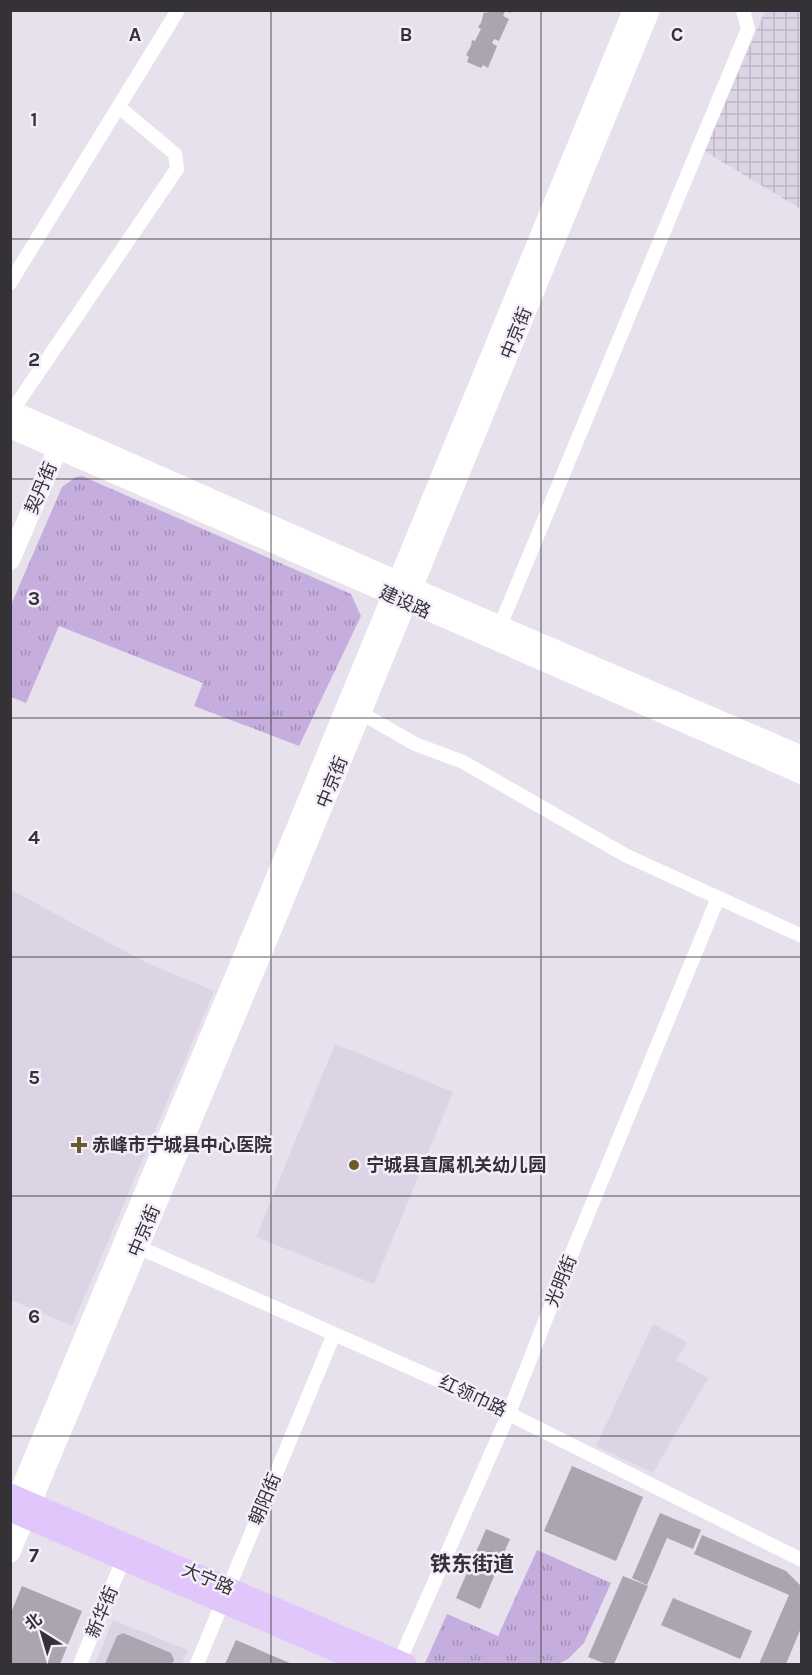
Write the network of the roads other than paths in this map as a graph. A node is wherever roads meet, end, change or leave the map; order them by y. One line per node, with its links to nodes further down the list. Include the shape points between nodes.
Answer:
1 (633, 10): 10 (main road, 中京街)
2 (650, 10): 10 (main road, 中京街)
3 (743, 10): 11 (street, via 748,29)
4 (177, 11): 5 (street)
5 (119, 107): 6 (street); 7 (street, via 175,154 177,169)
6 (10, 283)
7 (11, 416): 8 (main road, 建设路); 10 (main road, 建设路)
8 (58, 448): 9 (main road, 契丹街); 10 (main road, 建设路)
9 (10, 560)
10 (402, 591): 11 (main road, 建设路); 12 (main road, 中京街); 14 (main road, 建设路); 20 (main road, 中京街, via 260,916)
11 (500, 626): 13 (main road, 建设路)
12 (360, 713): 15 (street, via 415,744 463,762 625,855); 17 (main road, 中京街)
13 (801, 756)
14 (801, 774)
15 (718, 898): 16 (street); 19 (street, 光明街)
16 (801, 936)
17 (138, 1247): 18 (street, 红领巾路); 20 (main road, 中京街)
18 (334, 1334): 19 (street, 红领巾路); 24 (street, 朝阳街)
19 (509, 1413): 23 (street, 红领巾路); 25 (street, 光明街)
20 (17, 1507): 21 (main road, 中京街); 22 (main road, 大宁路); 24 (main road, 大宁路)
21 (10, 1553)
22 (123, 1560): 24 (main road, 大宁路); 26 (street, 新华街)
23 (801, 1560)
24 (225, 1595): 25 (main road, 大宁路); 27 (street, 朝阳街); 28 (main road, 大宁路)
25 (403, 1663)
26 (80, 1665)
27 (197, 1665)
28 (365, 1665)

